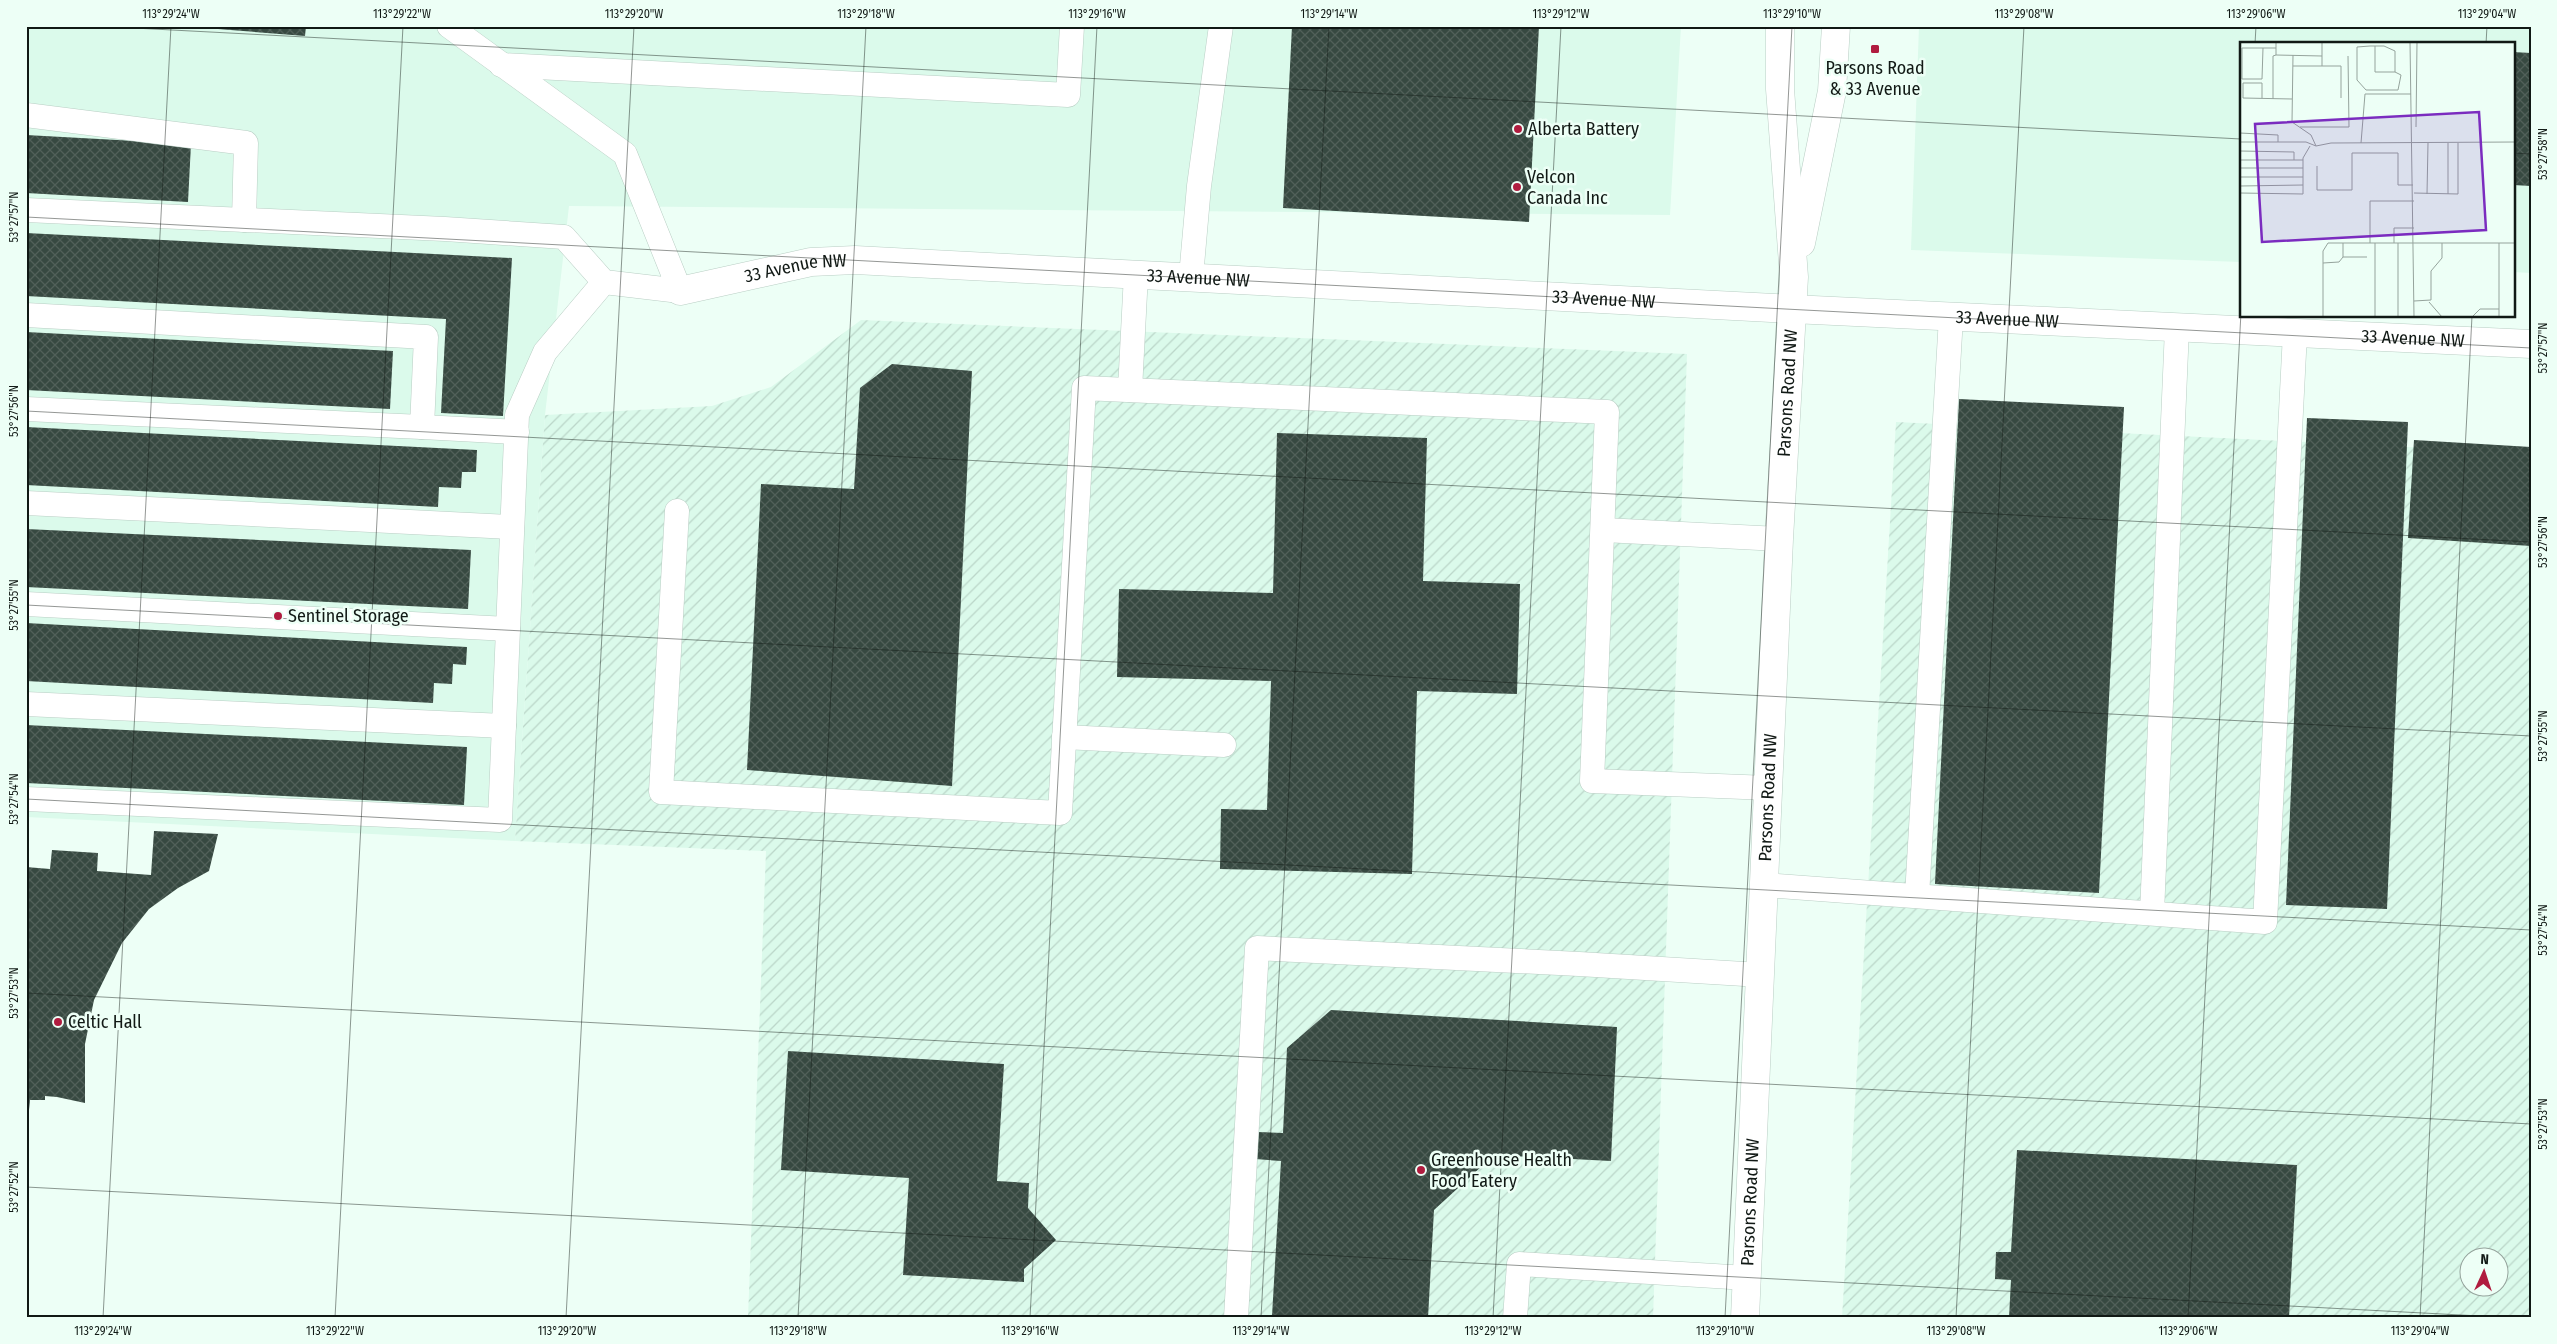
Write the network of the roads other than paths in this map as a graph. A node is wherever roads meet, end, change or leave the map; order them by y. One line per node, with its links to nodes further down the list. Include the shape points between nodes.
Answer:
1 (449, 26): 6 (lane)
2 (1072, 26): 6 (lane, via 1068,95)
3 (1221, 26): 11 (lane, via 1199,186)
4 (1780, 26): 12 (street, Parsons Road NW, via 1780,90)
5 (1836, 26): 12 (street, Parsons Road NW, via 1832,92)
6 (501, 65): 14 (lane, via 625,154)
7 (26, 115): 9 (lane, via 246,143)
8 (26, 210): 9 (lane)
9 (244, 220): 13 (lane, via 564,237)
10 (1136, 274): 11 (street, 33 Avenue NW); 14 (street, 33 Avenue NW, via 855,260 812,262); 21 (lane)
11 (1191, 277): 15 (street, 33 Avenue NW)
12 (1794, 277): 15 (street, Parsons Road NW)
13 (604, 282): 14 (lane); 24 (lane, via 545,352 517,415)
14 (680, 291)
15 (1792, 310): 17 (street, 33 Avenue NW); 29 (street, Parsons Road NW)
16 (26, 314): 23 (lane, via 426,337)
17 (1951, 317): 18 (street, 33 Avenue NW); 39 (lane)
18 (2177, 328): 19 (street, 33 Avenue NW); 40 (lane)
19 (2295, 333): 20 (street, 33 Avenue NW); 40 (lane, via 2265,922)
20 (2531, 344)
21 (1130, 390): 28 (lane, via 1607,412); 34 (lane, via 1084,388)
22 (26, 409): 23 (lane)
23 (422, 427): 24 (lane)
24 (517, 432): 27 (lane)
25 (26, 504): 27 (lane)
26 (677, 511): 34 (lane, via 661,792 1060,813)
27 (512, 527): 31 (lane)
28 (1604, 530): 29 (lane); 36 (lane, via 1592,781)
29 (1779, 539): 36 (street, Parsons Road NW)
30 (26, 604): 31 (lane)
31 (508, 629): 33 (lane)
32 (26, 704): 33 (lane)
33 (504, 726): 37 (lane, via 500,820)
34 (1064, 737): 35 (lane)
35 (1224, 745)
36 (1769, 788): 38 (street, Parsons Road NW)
37 (26, 799)
38 (1765, 884): 39 (lane); 41 (street, Parsons Road NW)
39 (1917, 896): 40 (lane)
40 (2152, 913)
41 (1761, 975): 42 (street, Parsons Road NW); 43 (lane, via 1257,948)
42 (1747, 1278): 44 (lane, via 1519,1264); 45 (street, Parsons Road NW)
43 (1236, 1318)
44 (1515, 1318)
45 (1745, 1318)

